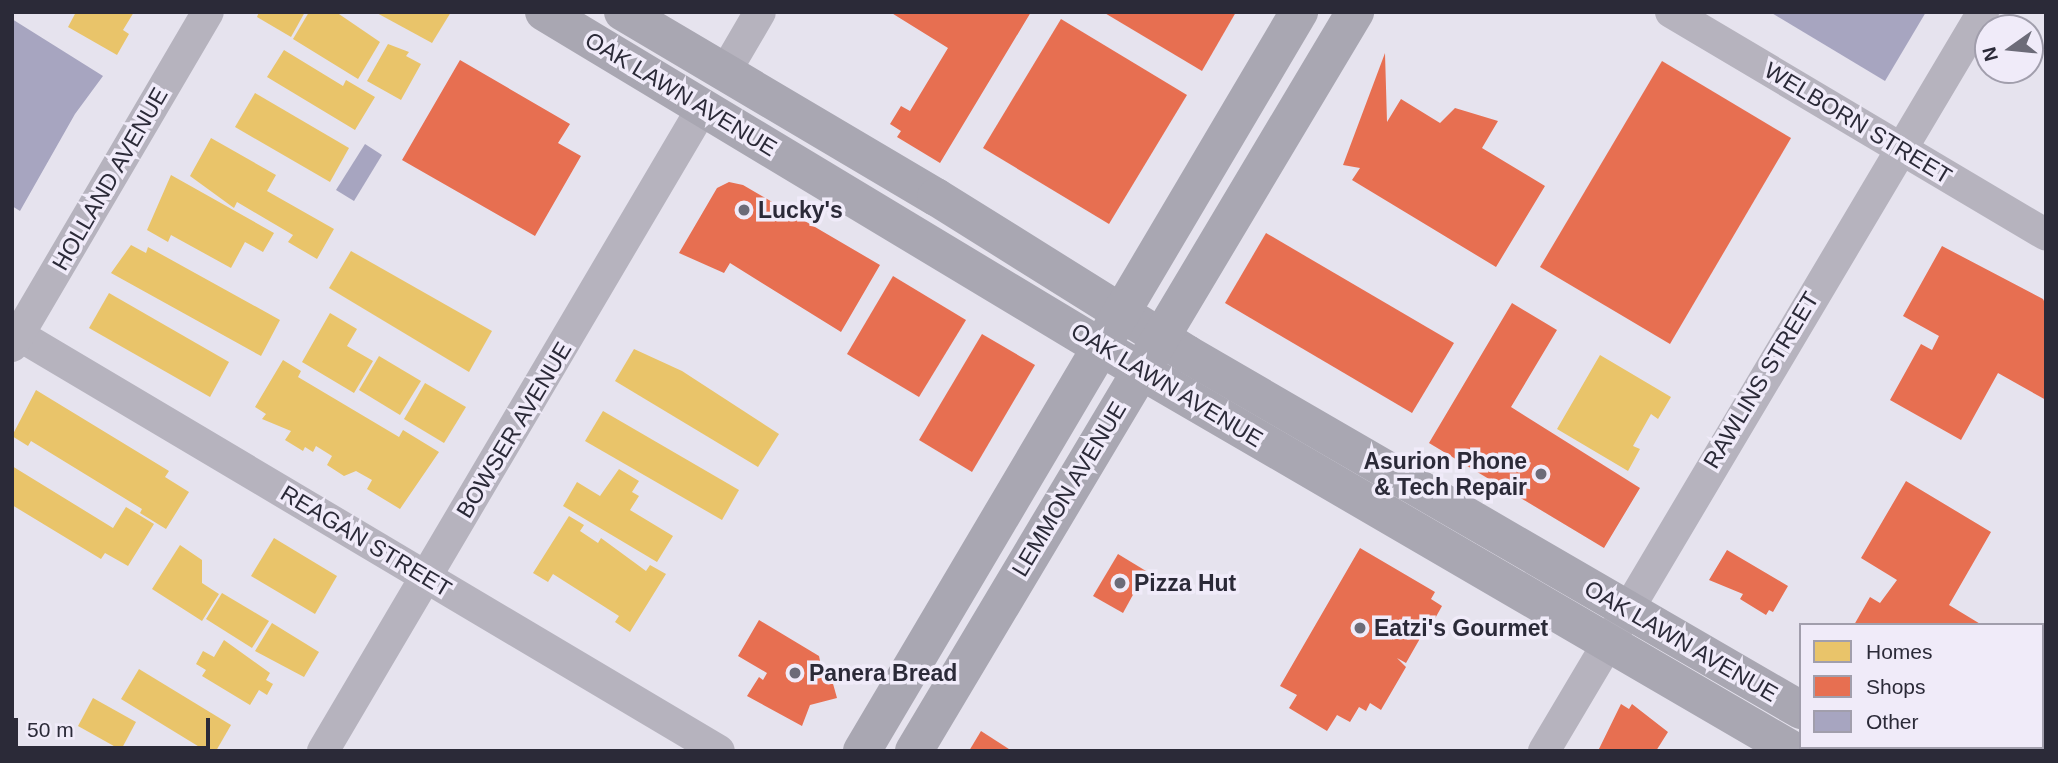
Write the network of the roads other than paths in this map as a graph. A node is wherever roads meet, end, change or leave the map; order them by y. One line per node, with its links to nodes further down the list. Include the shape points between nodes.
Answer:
1 (208, 12): 14 (street, HOLLAND AVENUE)
2 (544, 12): 10 (main road, OAK LAWN AVENUE)
3 (624, 12): 9 (main road, OAK LAWN AVENUE)
4 (760, 12): 9 (street)
5 (1299, 12): 13 (main road, LEMMON AVENUE)
6 (1355, 12): 15 (main road, LEMMON AVENUE)
7 (1671, 12): 11 (street, WELBORN STREET)
8 (1983, 12): 11 (street, RAWLINS STREET)
9 (725, 72): 10 (main road); 13 (main road, OAK LAWN AVENUE)
10 (703, 107): 16 (main road, OAK LAWN AVENUE); 18 (street, BOWSER AVENUE)
11 (1901, 148): 12 (street, WELBORN STREET); 19 (street, RAWLINS STREET)
12 (2046, 235)
13 (1123, 312): 15 (main road, OAK LAWN AVENUE); 16 (main road, LEMMON AVENUE)
14 (14, 337): 18 (street, REAGAN STREET)
15 (1162, 337): 17 (main road, LEMMON AVENUE); 19 (main road, OAK LAWN AVENUE)
16 (1102, 348): 17 (main road, OAK LAWN AVENUE); 23 (main road, LEMMON AVENUE)
17 (1140, 370): 19 (main road, OAK LAWN AVENUE); 24 (main road, LEMMON AVENUE)
18 (426, 577): 21 (street, BOWSER AVENUE); 22 (street, REAGAN STREET)
19 (1618, 626): 20 (main road, OAK LAWN AVENUE); 25 (street, RAWLINS STREET); 26 (main road, OAK LAWN AVENUE)
20 (1799, 709)
21 (323, 751)
22 (719, 751)
23 (862, 751)
24 (914, 751)
25 (1544, 751)
26 (1794, 751)

